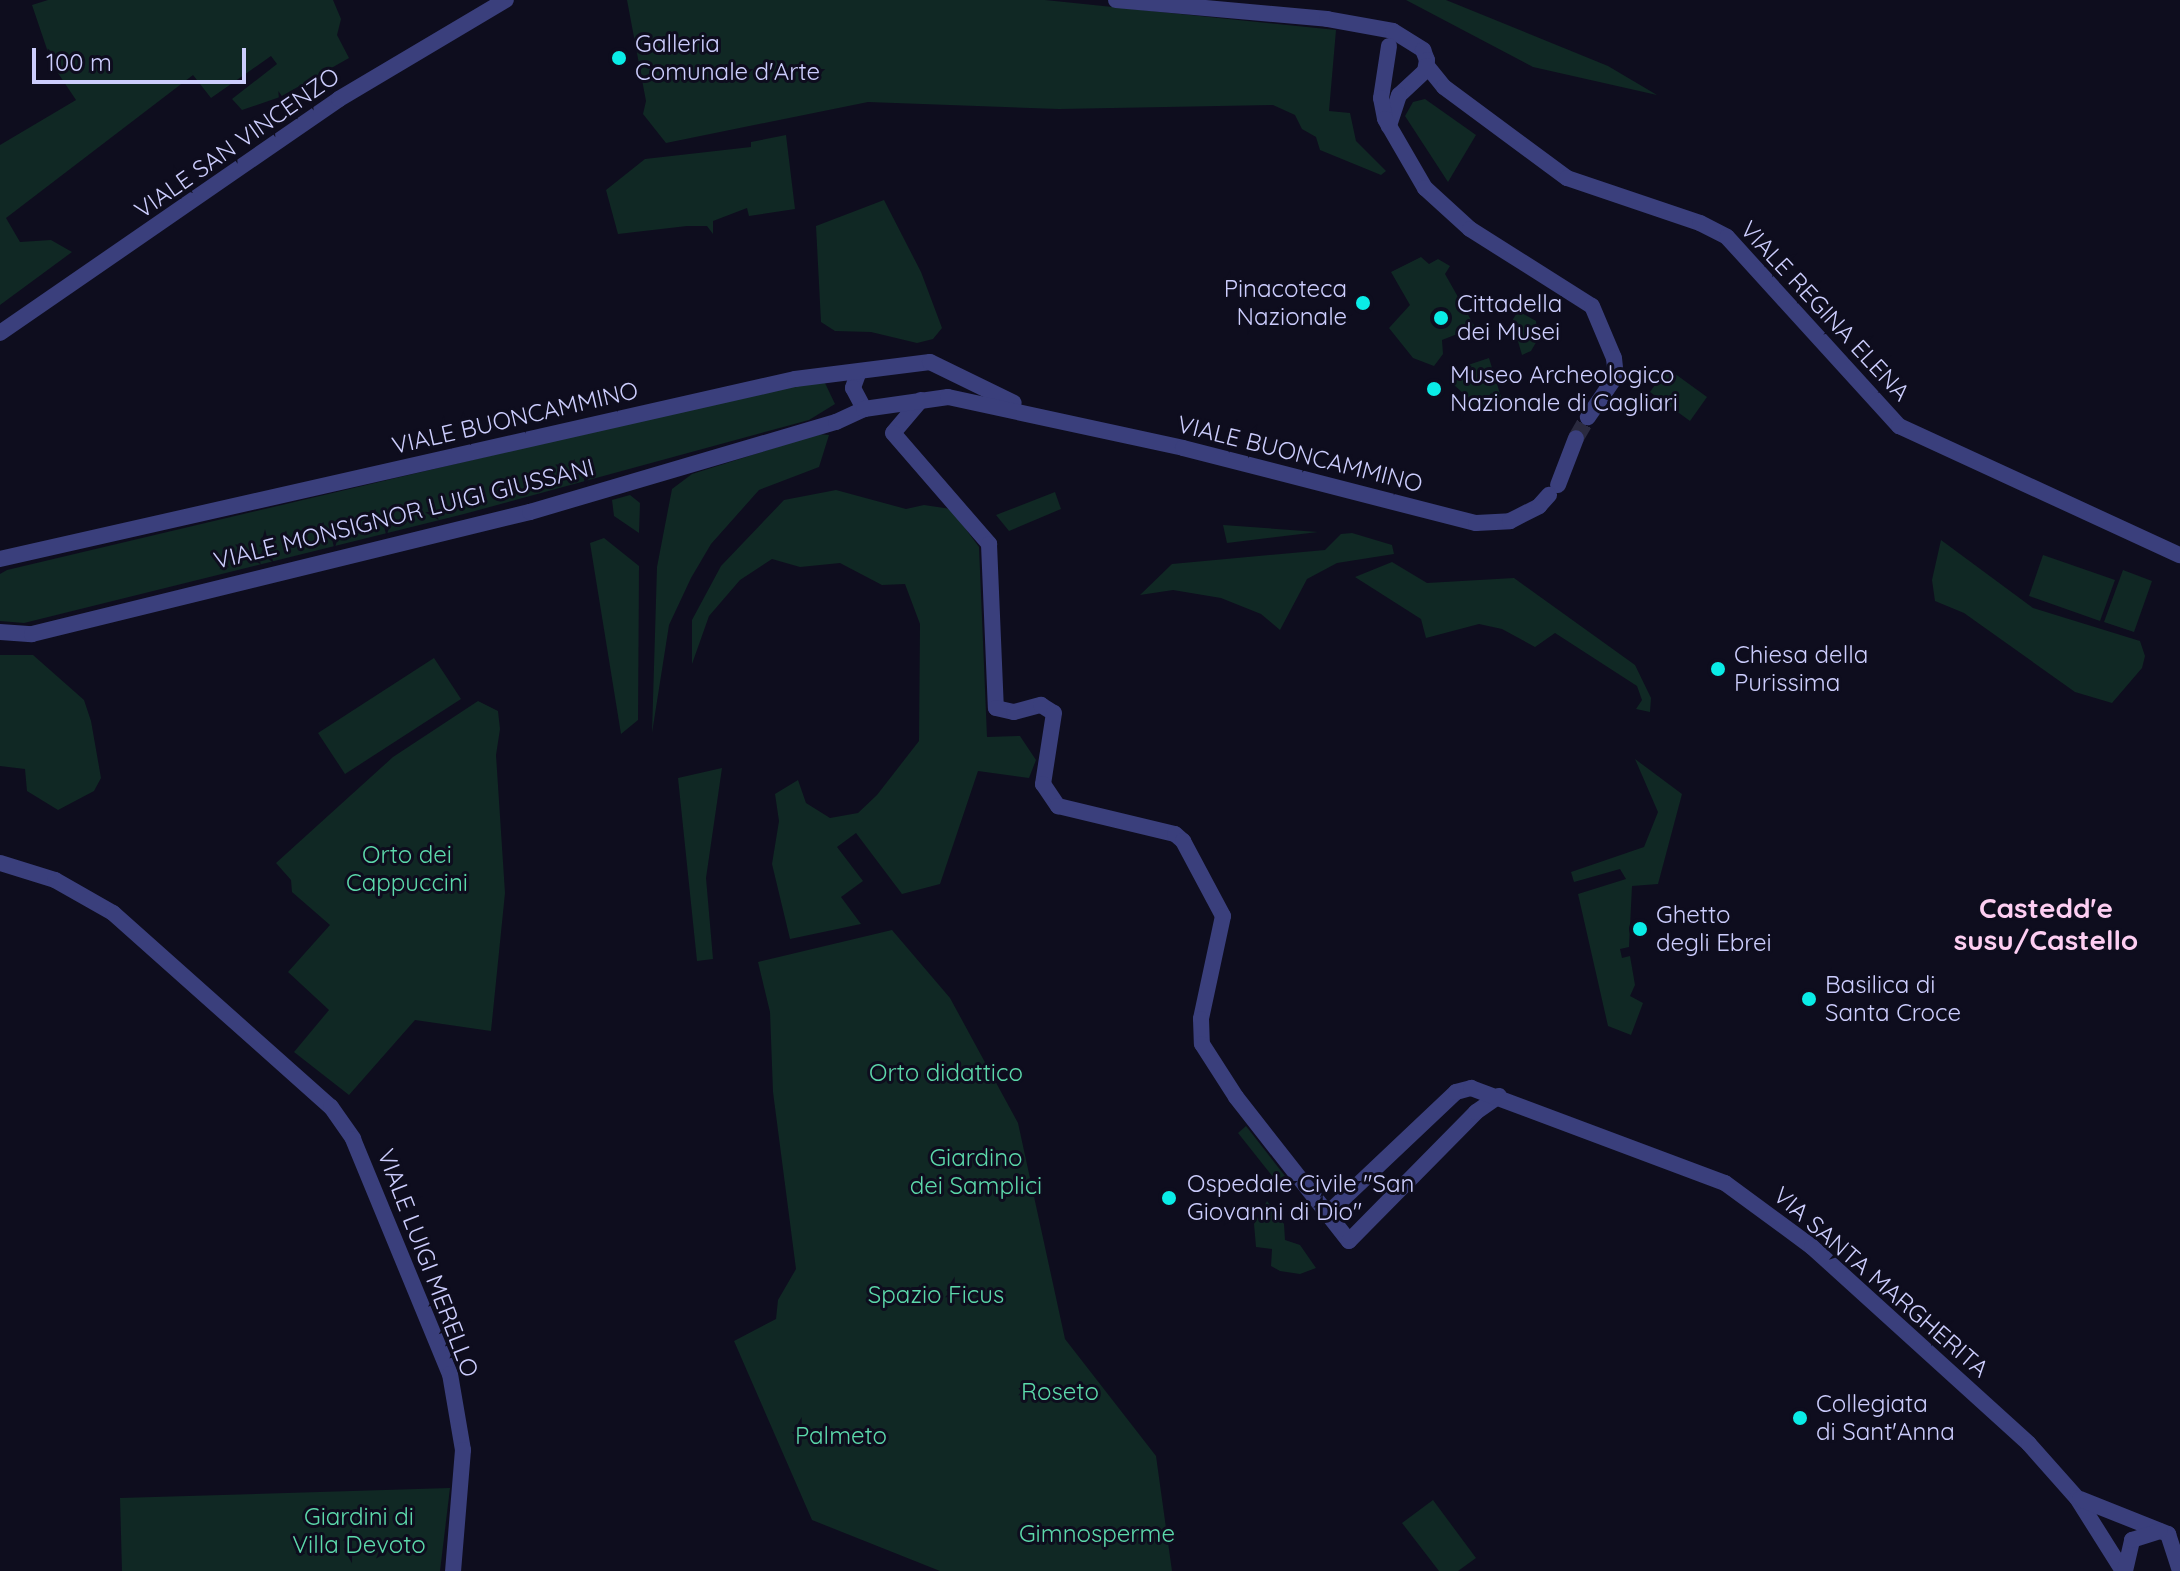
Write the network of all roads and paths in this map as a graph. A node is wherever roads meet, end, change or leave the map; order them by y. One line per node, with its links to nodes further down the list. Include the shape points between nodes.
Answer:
1 (506, 0): 11 (street, VIALE SAN VINCENZO, via 339,99)
2 (1120, 0): 3 (street)
3 (1186, 4): 4 (street)
4 (1375, 26): 5 (street); 6 (street)
5 (1413, 45): 6 (street); 8 (street, via 1426,55)
6 (1390, 58): 7 (street, via 1397,72); 10 (street, via 1381,98)
7 (1413, 78): 8 (street, VIALE REGINA ELENA); 9 (street)
8 (1434, 78): 9 (street); 20 (street, VIALE REGINA ELENA, via 1567,178 1727,237 1899,426)
9 (1394, 104): 10 (street)
10 (1389, 127): 18 (street, via 1425,188 1449,214 1592,306 1616,376)
11 (0, 333)
12 (858, 374): 13 (street, VIALE BUONCAMMINO, via 930,362); 16 (street, via 853,388); 22 (street, VIALE BUONCAMMINO, via 795,379)
13 (968, 380): 14 (street); 17 (street, VIALE BUONCAMMINO)
14 (948, 397): 15 (street, VIALE BUONCAMMINO); 17 (street, VIALE BUONCAMMINO)
15 (921, 400): 16 (street, VIALE BUONCAMMINO); 27 (street, via 893,433 989,544 993,698 1004,712 1041,705 1054,713 1043,770 1047,795 1058,806 1164,831 1183,841 1217,900 1222,924 1201,1019 1202,1044)
16 (864, 409): 24 (street, VIALE MONSIGNOR LUIGI GIUSSANI, via 836,422 530,512 32,634)
17 (1033, 412): 19 (street, VIALE BUONCAMMINO, via 1476,523 1510,521 1539,506 1554,490)
18 (1588, 417)
19 (1576, 438)
20 (2180, 555)
21 (0, 559): 22 (street, VIALE BUONCAMMINO)
22 (18, 559): 23 (street)
23 (0, 567)
24 (0, 632)
25 (0, 863): 30 (street, VIALE LUIGI MERELLO, via 55,880 113,913 331,1107 353,1139 450,1374 463,1450)
26 (1499, 1096): 27 (street, VIA SANTA MARGHERITA, via 1471,1088 1456,1092); 27 (street, via 1476,1112 1349,1241); 28 (street, VIA SANTA MARGHERITA, via 1725,1183 1775,1217 2029,1444)
27 (1326, 1215)
28 (2077, 1498): 29 (street); 31 (street, VIA SANTA MARGHERITA)
29 (2161, 1531): 31 (street, via 2132,1540); 32 (street, via 2173,1539)
30 (453, 1571)
31 (2124, 1571)
32 (2180, 1571)

